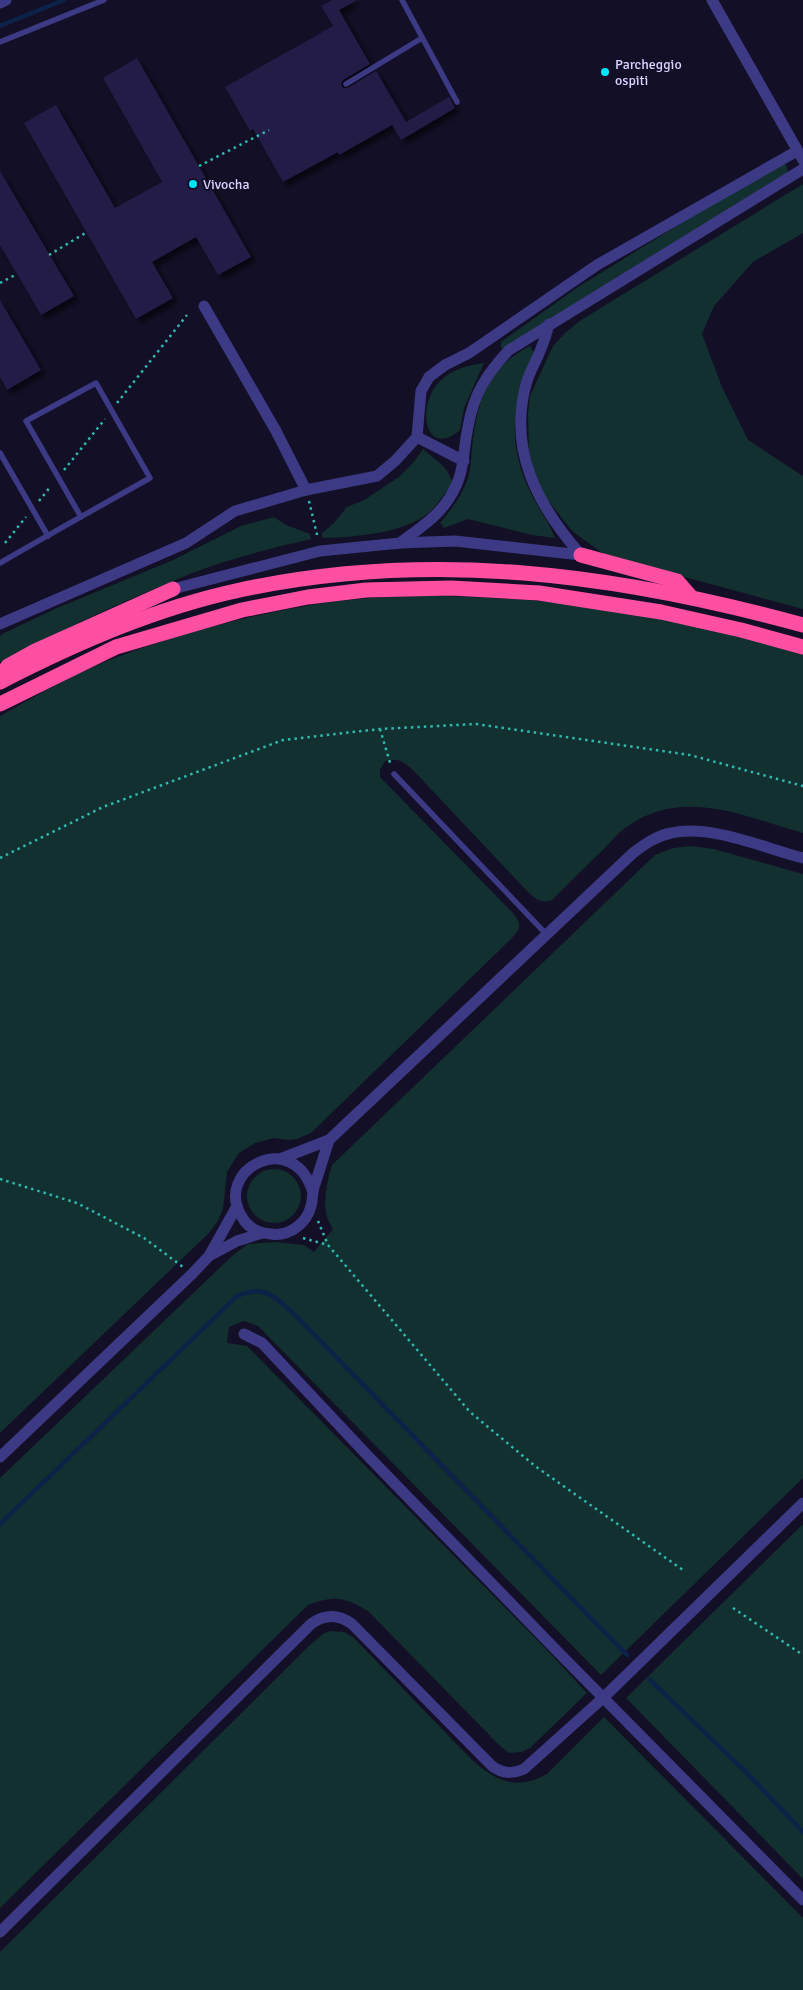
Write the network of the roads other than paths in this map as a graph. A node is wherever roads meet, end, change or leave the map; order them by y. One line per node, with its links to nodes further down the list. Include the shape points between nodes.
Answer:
1 (6, 0): 5 (street)
2 (104, 0): 7 (lane)
3 (402, 0): 6 (lane)
4 (712, 0): 10 (street)
5 (0, 2)
6 (422, 38): 8 (lane); 9 (lane)
7 (0, 42)
8 (346, 84)
9 (457, 102)
10 (800, 155): 14 (street, via 598,265 469,353 445,365 429,377 421,391)
11 (803, 169): 13 (street)
12 (204, 306): 17 (street)
13 (549, 324): 16 (street, via 509,350 489,371 476,394); 21 (street, via 525,390 522,444 536,492 562,533)
14 (417, 437): 16 (street); 17 (street, via 377,476)
15 (0, 453): 19 (lane)
16 (464, 460): 20 (street, via 463,471 450,497 434,518)
17 (306, 490): 25 (street, via 235,511 186,543)
18 (81, 517): 18 (lane, via 150,478 96,383 26,421); 19 (lane)
19 (48, 536): 22 (lane)
20 (400, 543): 21 (street, via 455,541); 23 (street, via 320,551)
21 (580, 554): 24 (highway, via 677,581)
22 (0, 563)
23 (173, 588): 28 (highway, via 35,651 8,666)
24 (691, 597): 26 (highway); 29 (highway, via 544,574 488,570 415,569 300,579 221,596 109,631)
25 (0, 624)
26 (803, 625)
27 (803, 646): 30 (highway, via 661,612 539,593 451,588 366,590 242,610 116,647)
28 (0, 678)
29 (0, 682)
30 (0, 704)
31 (394, 774): 33 (lane)
32 (803, 858): 33 (street, via 724,836 671,833 651,840 633,853)
33 (546, 935): 34 (street)
34 (329, 1140): 35 (street); 36 (street)
35 (280, 1159): 36 (street, via 302,1170); 37 (street, via 261,1161 246,1171 237,1188)
36 (313, 1193): 38 (street, via 312,1206 298,1227 287,1233)
37 (237, 1206): 38 (street, via 242,1218); 39 (street)
38 (262, 1233): 39 (street, via 237,1241)
39 (209, 1256): 41 (street)
40 (244, 1334): 43 (street, via 262,1343)
41 (0, 1457)
42 (803, 1503): 43 (street)
43 (603, 1698): 44 (street); 45 (street, via 524,1769 508,1773 499,1771 352,1624 336,1616 318,1619)
44 (803, 1900)
45 (0, 1932)

